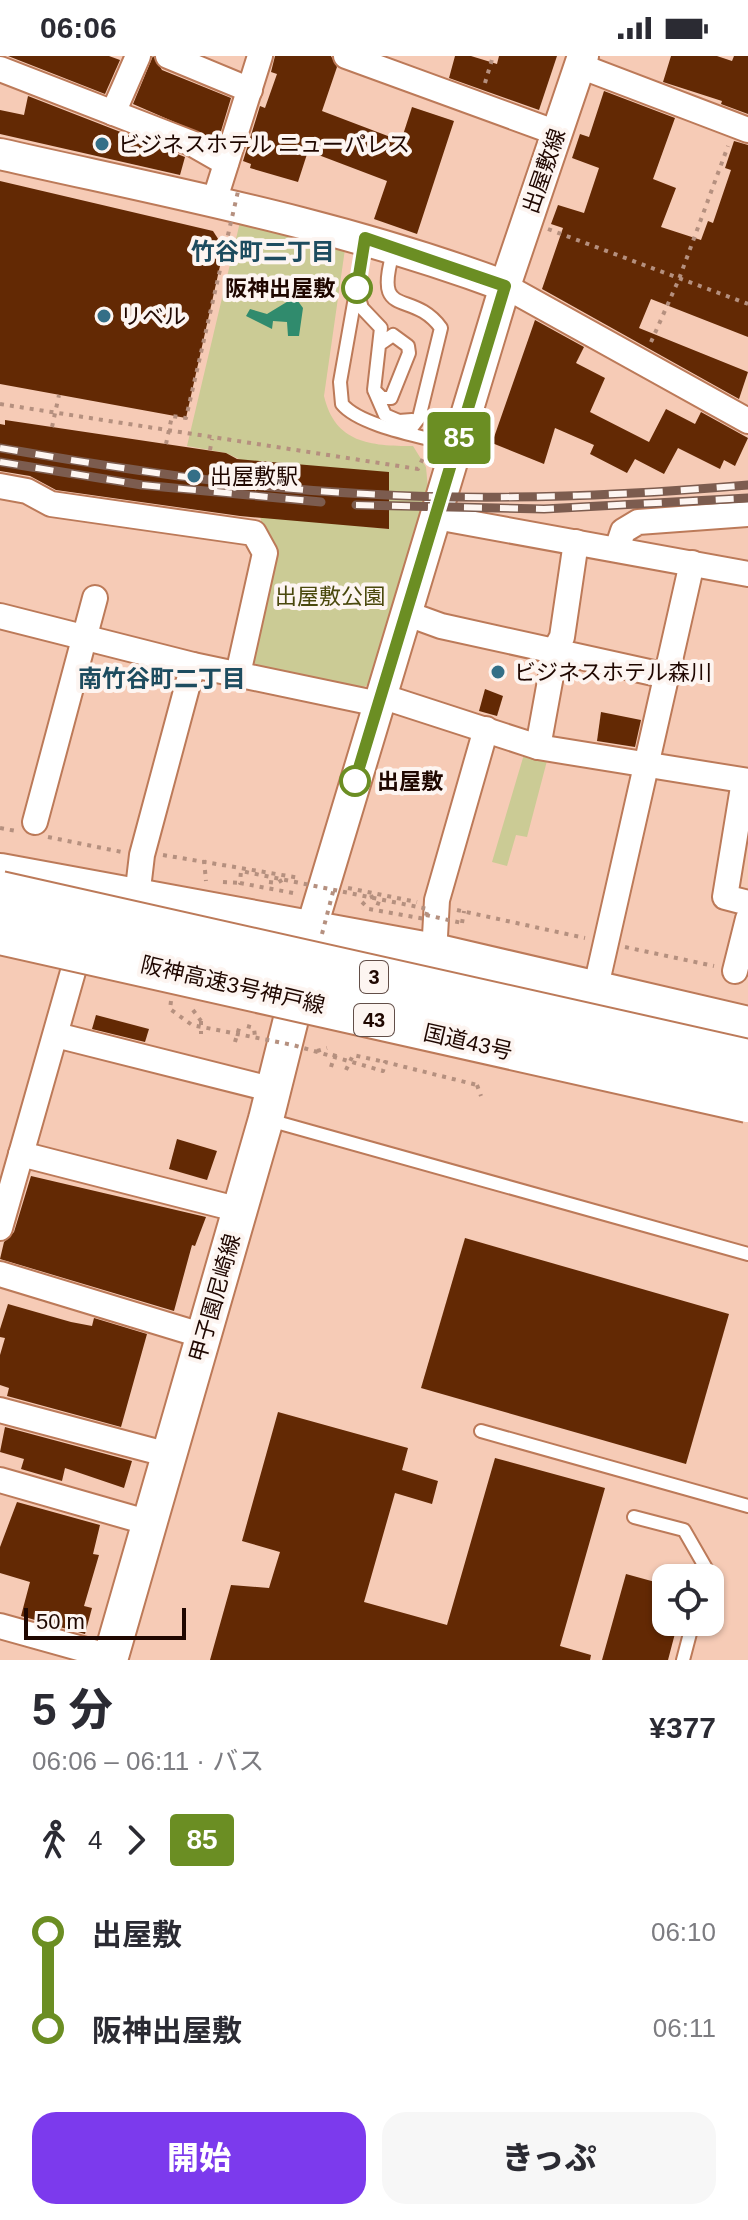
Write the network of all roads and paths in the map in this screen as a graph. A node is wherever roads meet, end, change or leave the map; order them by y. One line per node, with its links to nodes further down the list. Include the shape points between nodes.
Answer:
1 (138, 56): 10 (street)
2 (168, 56): 8 (street)
3 (260, 56): 8 (street)
4 (346, 56): 9 (street)
5 (493, 56): 9 (path)
6 (582, 61): 11 (street); 12 (street, 出屋敷線)
7 (0, 69): 10 (street)
8 (250, 90): 14 (street)
9 (478, 104): 12 (street)
10 (113, 113): 14 (street, via 191,143)
11 (742, 128): 19 (path)
12 (557, 133): 20 (street, 出屋敷線)
13 (0, 154): 15 (street)
14 (226, 163): 15 (street)
15 (227, 194): 17 (street); 35 (path, bridge, via 186,418 172,416)
16 (543, 228): 19 (path)
17 (365, 238): 18 (street); 21 (lane)
18 (395, 246): 20 (street); 30 (lane, via 386,274 387,292 433,317 441,328)
19 (679, 279): 22 (path); 26 (path)
20 (505, 286): 26 (street); 36 (street, 出屋敷線)
21 (357, 288): 23 (lane, via 362,308); 33 (lane, via 340,382 342,404 353,414)
22 (748, 304)
23 (379, 323): 24 (lane); 25 (lane)
24 (393, 335): 25 (lane); 27 (lane, via 409,353 397,392 382,398)
25 (380, 344): 27 (lane)
26 (642, 363): 31 (street)
27 (374, 390): 30 (lane, via 385,415 399,421)
28 (59, 395): 32 (path, bridge)
29 (0, 404): 34 (path)
30 (419, 418): 33 (lane, via 413,426)
31 (748, 421)
32 (52, 427)
33 (394, 428): 36 (lane)
34 (212, 439): 37 (path); 38 (path, via 418,469)
35 (166, 444)
36 (456, 446): 41 (street, 出屋敷線)
37 (210, 450)
38 (423, 458)
39 (0, 486): 52 (street, via 27,491 51,504 254,533 265,553)
40 (748, 514): 43 (street, via 638,522 623,531)
41 (436, 517): 42 (street); 47 (street, 出屋敷線)
42 (576, 542): 43 (street); 50 (street, via 562,637)
43 (617, 549): 44 (street)
44 (692, 563): 45 (street); 53 (street)
45 (748, 574)
46 (95, 598): 49 (street)
47 (408, 614): 50 (street); 54 (street, 出屋敷線)
48 (0, 616): 49 (street)
49 (83, 637): 51 (street); 60 (street)
50 (555, 652): 53 (street); 56 (street)
51 (193, 665): 52 (street); 61 (street)
52 (238, 674): 54 (street)
53 (667, 676): 57 (street)
54 (380, 700): 55 (street); 65 (street, 出屋敷線)
55 (486, 729): 56 (street); 71 (street)
56 (538, 747): 57 (street)
57 (647, 763): 58 (street); 76 (street)
58 (746, 781): 70 (street, via 725,897)
59 (0, 828): 60 (path)
60 (34, 830): 61 (path)
61 (142, 855): 62 (path); 69 (street)
62 (204, 860): 64 (path); 65 (path)
63 (0, 874): 69 (highway)
64 (205, 881)
65 (325, 883): 66 (path); 75 (street, 出屋敷線)
66 (360, 890): 71 (path); 71 (path, bridge, via 369,909 425,919)
67 (293, 893): 71 (path, bridge, via 240,883 241,871)
68 (0, 894): 95 (highway, 阪神高速3号神戸線 / 3, bridge)
69 (137, 897): 75 (highway)
70 (748, 903)
71 (431, 910): 72 (path); 72 (path, bridge, via 462,923); 78 (street)
72 (464, 911): 76 (path)
73 (748, 919): 79 (street)
74 (0, 933): 77 (highway, 国道43号 / 43); 99 (highway, 阪神高速3号神戸線 / 3, bridge)
75 (310, 933): 78 (highway); 82 (main road, 甲子園尼崎線)
76 (604, 942): 79 (path); 80 (street)
77 (78, 954): 82 (highway, 国道43号 / 43); 88 (street)
78 (434, 954): 80 (highway)
79 (735, 971)
80 (595, 991): 86 (highway)
81 (180, 1002): 89 (path, bridge, via 172,1001 170,1009 192,1025)
82 (296, 1003): 99 (highway, 国道43号 / 43); 100 (main road, 甲子園尼崎線)
83 (189, 1004): 87 (path, bridge, via 201,1021)
84 (240, 1025): 90 (path)
85 (247, 1026): 89 (path, via 254,1028)
86 (748, 1027)
87 (201, 1034)
88 (56, 1035): 100 (street); 101 (street)
89 (255, 1037): 92 (path, bridge)
90 (235, 1042)
91 (327, 1048): 92 (path, bridge)
92 (317, 1051): 94 (path, bridge, via 383,1071)
93 (336, 1051): 96 (path)
94 (385, 1062): 97 (path, via 353,1055); 98 (path, bridge, via 477,1085)
95 (748, 1062)
96 (331, 1067)
97 (346, 1070)
98 (481, 1096)
99 (748, 1103)
100 (270, 1104): 102 (main road, 甲子園尼崎線); 104 (lane)
101 (21, 1154): 102 (street); 103 (street)
102 (240, 1210): 106 (main road, 甲子園尼崎線)
103 (0, 1228)
104 (748, 1254)
105 (0, 1274): 106 (street)
106 (204, 1336): 109 (main road, 甲子園尼崎線)
107 (0, 1410): 109 (street)
108 (481, 1431): 111 (lane)
109 (169, 1455): 113 (main road, 甲子園尼崎線)
110 (0, 1480): 113 (street)
111 (748, 1506)
112 (634, 1517): 114 (lane, via 684,1530)
113 (150, 1523): 117 (main road, 甲子園尼崎線)
114 (704, 1564)
115 (0, 1626): 117 (street)
116 (689, 1636): 118 (lane)
117 (111, 1658)
118 (683, 1660)

